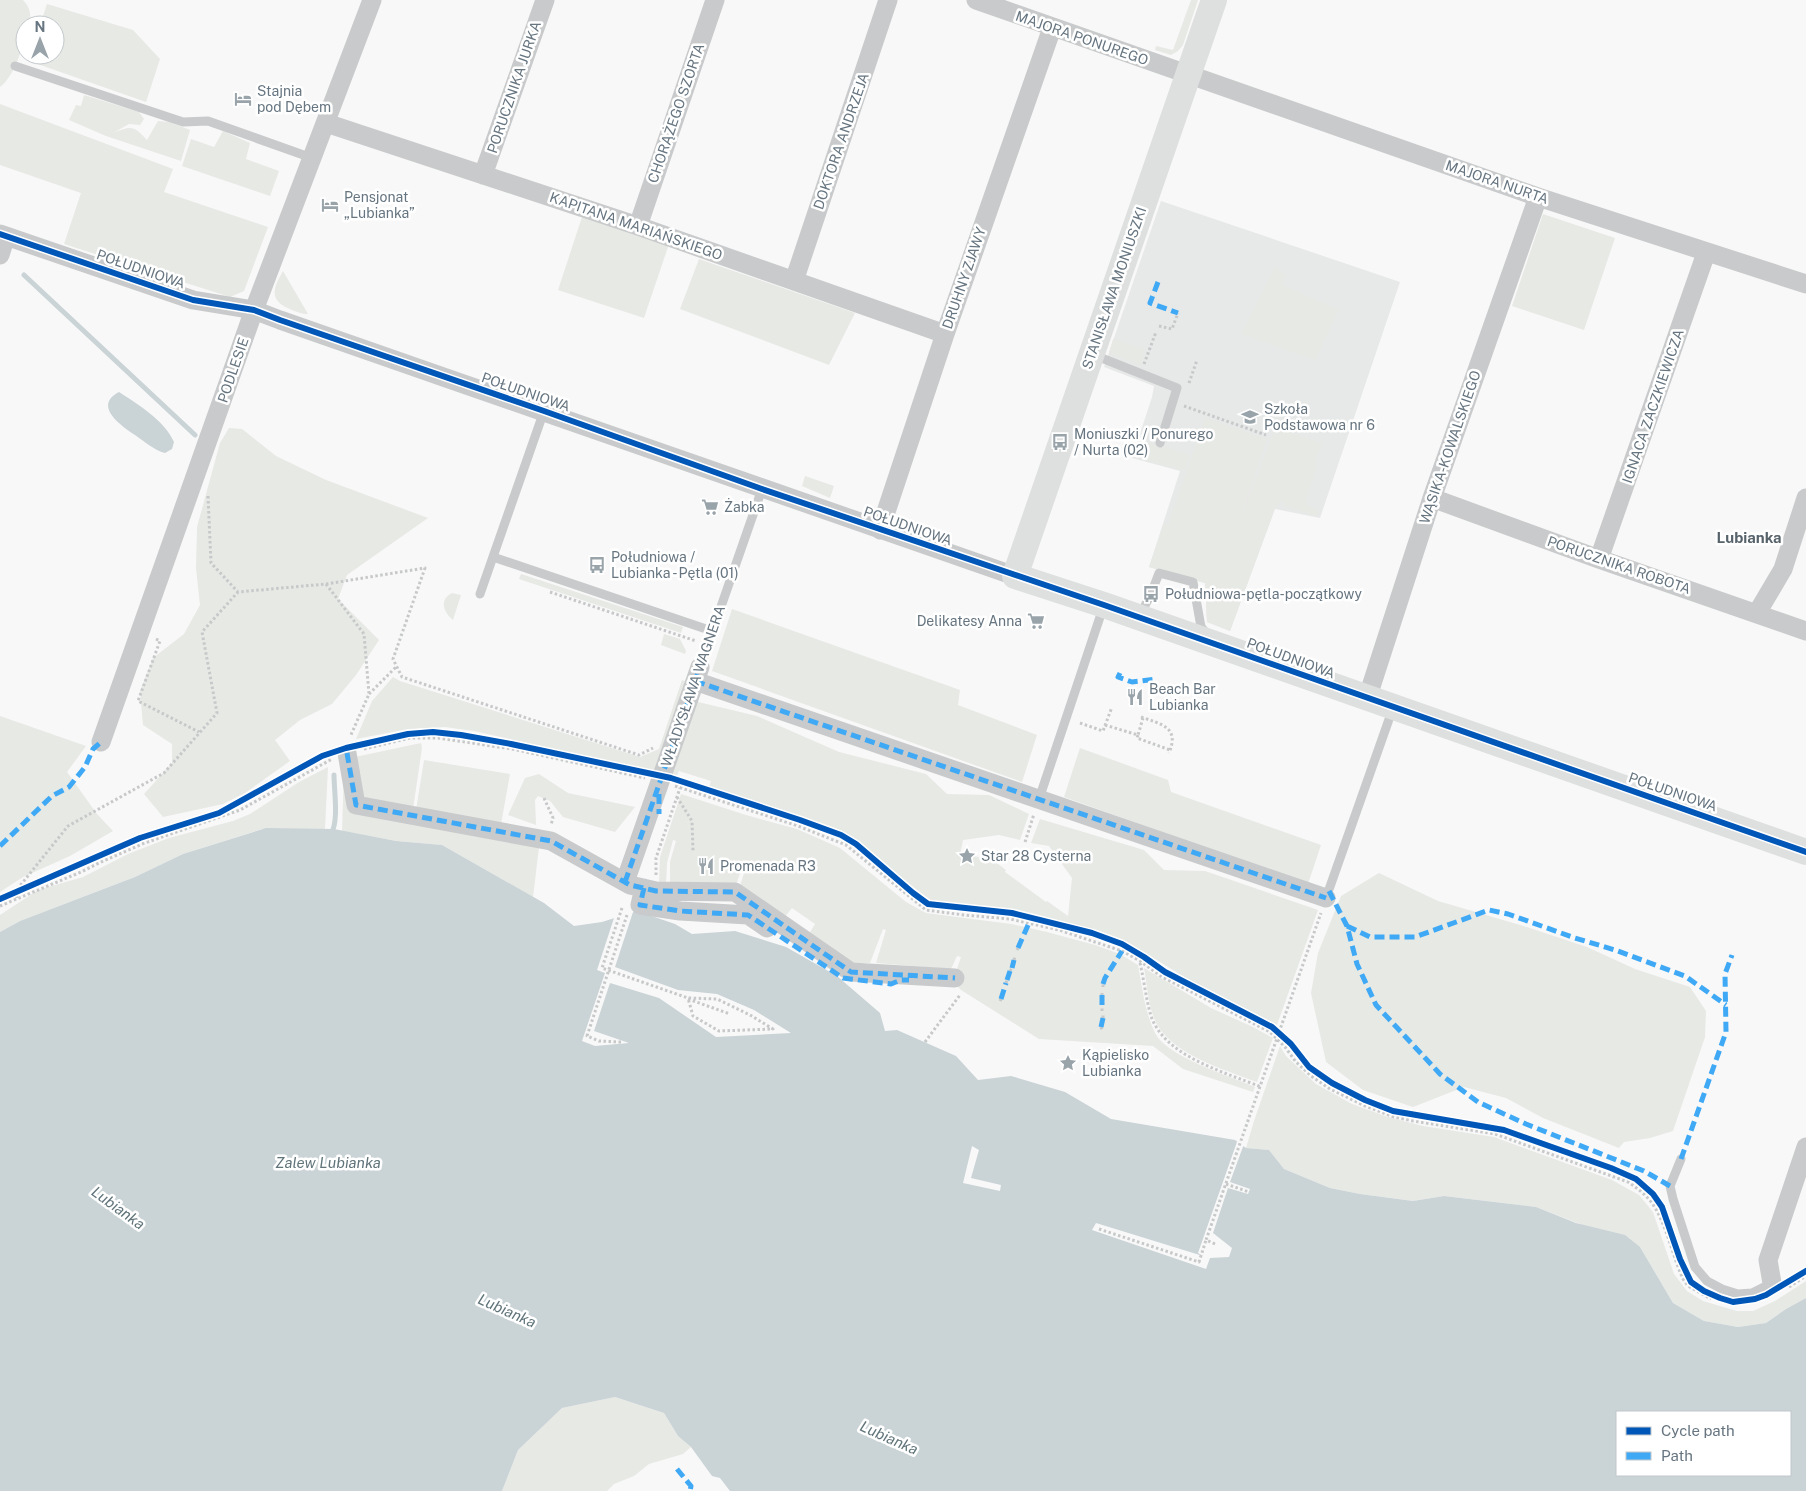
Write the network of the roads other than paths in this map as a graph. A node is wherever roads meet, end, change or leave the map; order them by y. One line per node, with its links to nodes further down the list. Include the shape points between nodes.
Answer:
1 (372, 0): 10 (street, PODLESIE)
2 (545, 0): 12 (street, PORUCZNIKA JURKA)
3 (715, 0): 14 (street, CHORĄŻEGO SZORTA)
4 (888, 0): 18 (street, DOKTORA ANDRZEJA)
5 (976, 0): 7 (street, MAJORA PONUREGO)
6 (1214, 0): 9 (street, STANISŁAWA MONIUSZKI)
7 (1052, 28): 9 (street, MAJORA PONUREGO); 21 (street, DRUHNY ZJAWY)
8 (15, 66): 11 (lane, via 183,122 208,121)
9 (1189, 76): 13 (street, MAJORA NURTA); 22 (street, STANISŁAWA MONIUSZKI, via 1110,316)
10 (326, 123): 11 (street, PODLESIE); 12 (street, KAPITANA MARIAŃSKIEGO)
11 (312, 158): 20 (street, PODLESIE)
12 (483, 175): 14 (street, KAPITANA MARIAŃSKIEGO)
13 (1538, 197): 16 (street, MAJORA NURTA); 26 (street, WĄSIKA-KOWALSKIEGO)
14 (638, 226): 18 (street, KAPITANA MARIAŃSKIEGO)
15 (3, 235): 17 (street); 20 (street, POŁUDNIOWA, via 193,300)
16 (1706, 253): 19 (street, MAJORA NURTA); 30 (street, IGNACA ZACZKIEWICZA)
17 (0, 255)
18 (794, 281): 21 (street, KAPITANA MARIAŃSKIEGO)
19 (1806, 284)
20 (254, 310): 23 (street, POŁUDNIOWA); 42 (street, PODLESIE)
21 (945, 334): 28 (street, DRUHNY ZJAWY)
22 (1091, 354): 24 (lane, via 1178,388); 31 (street, STANISŁAWA MONIUSZKI)
23 (544, 411): 25 (street, POŁUDNIOWA); 29 (lane)
24 (1160, 443)
25 (762, 489): 28 (street, POŁUDNIOWA); 36 (lane, WŁADYSŁAWA WAGNERA)
26 (1432, 498): 30 (street, PORUCZNIKA ROBOTA); 40 (street, WĄSIKA-KOWALSKIEGO)
27 (1806, 498): 34 (street, via 1783,569)
28 (880, 530): 31 (street, POŁUDNIOWA)
29 (493, 556): 32 (lane); 36 (lane)
30 (1599, 559): 34 (street, PORUCZNIKA ROBOTA)
31 (1015, 576): 33 (street, POŁUDNIOWA)
32 (480, 594)
33 (1104, 605): 35 (street, POŁUDNIOWA); 45 (lane)
34 (1757, 613): 37 (street, PORUCZNIKA ROBOTA)
35 (1138, 618): 38 (street, POŁUDNIOWA); 38 (lane, via 1159,573 1193,582 1201,627)
36 (712, 631): 39 (lane, WŁADYSŁAWA WAGNERA)
37 (1806, 631)
38 (1216, 644): 40 (street, POŁUDNIOWA)
39 (698, 674): 44 (street, WŁADYSŁAWA WAGNERA); 45 (street)
40 (1367, 699): 41 (street, POŁUDNIOWA)
41 (1393, 708): 47 (street, POŁUDNIOWA); 49 (lane)
42 (102, 742)
43 (346, 750): 48 (street, via 356,805 551,841)
44 (661, 779): 46 (street); 48 (street, WŁADYSŁAWA WAGNERA)
45 (1036, 808): 49 (street)
46 (659, 814)
47 (1806, 852)
48 (639, 886): 50 (street, via 640,905 748,916 843,978 891,984 901,980)
49 (1326, 898)
50 (952, 980)
51 (1806, 1147): 53 (street, via 1768,1260)
52 (1681, 1159): 53 (lane, via 1670,1186 1695,1267 1708,1281 1738,1294)
53 (1779, 1286)

